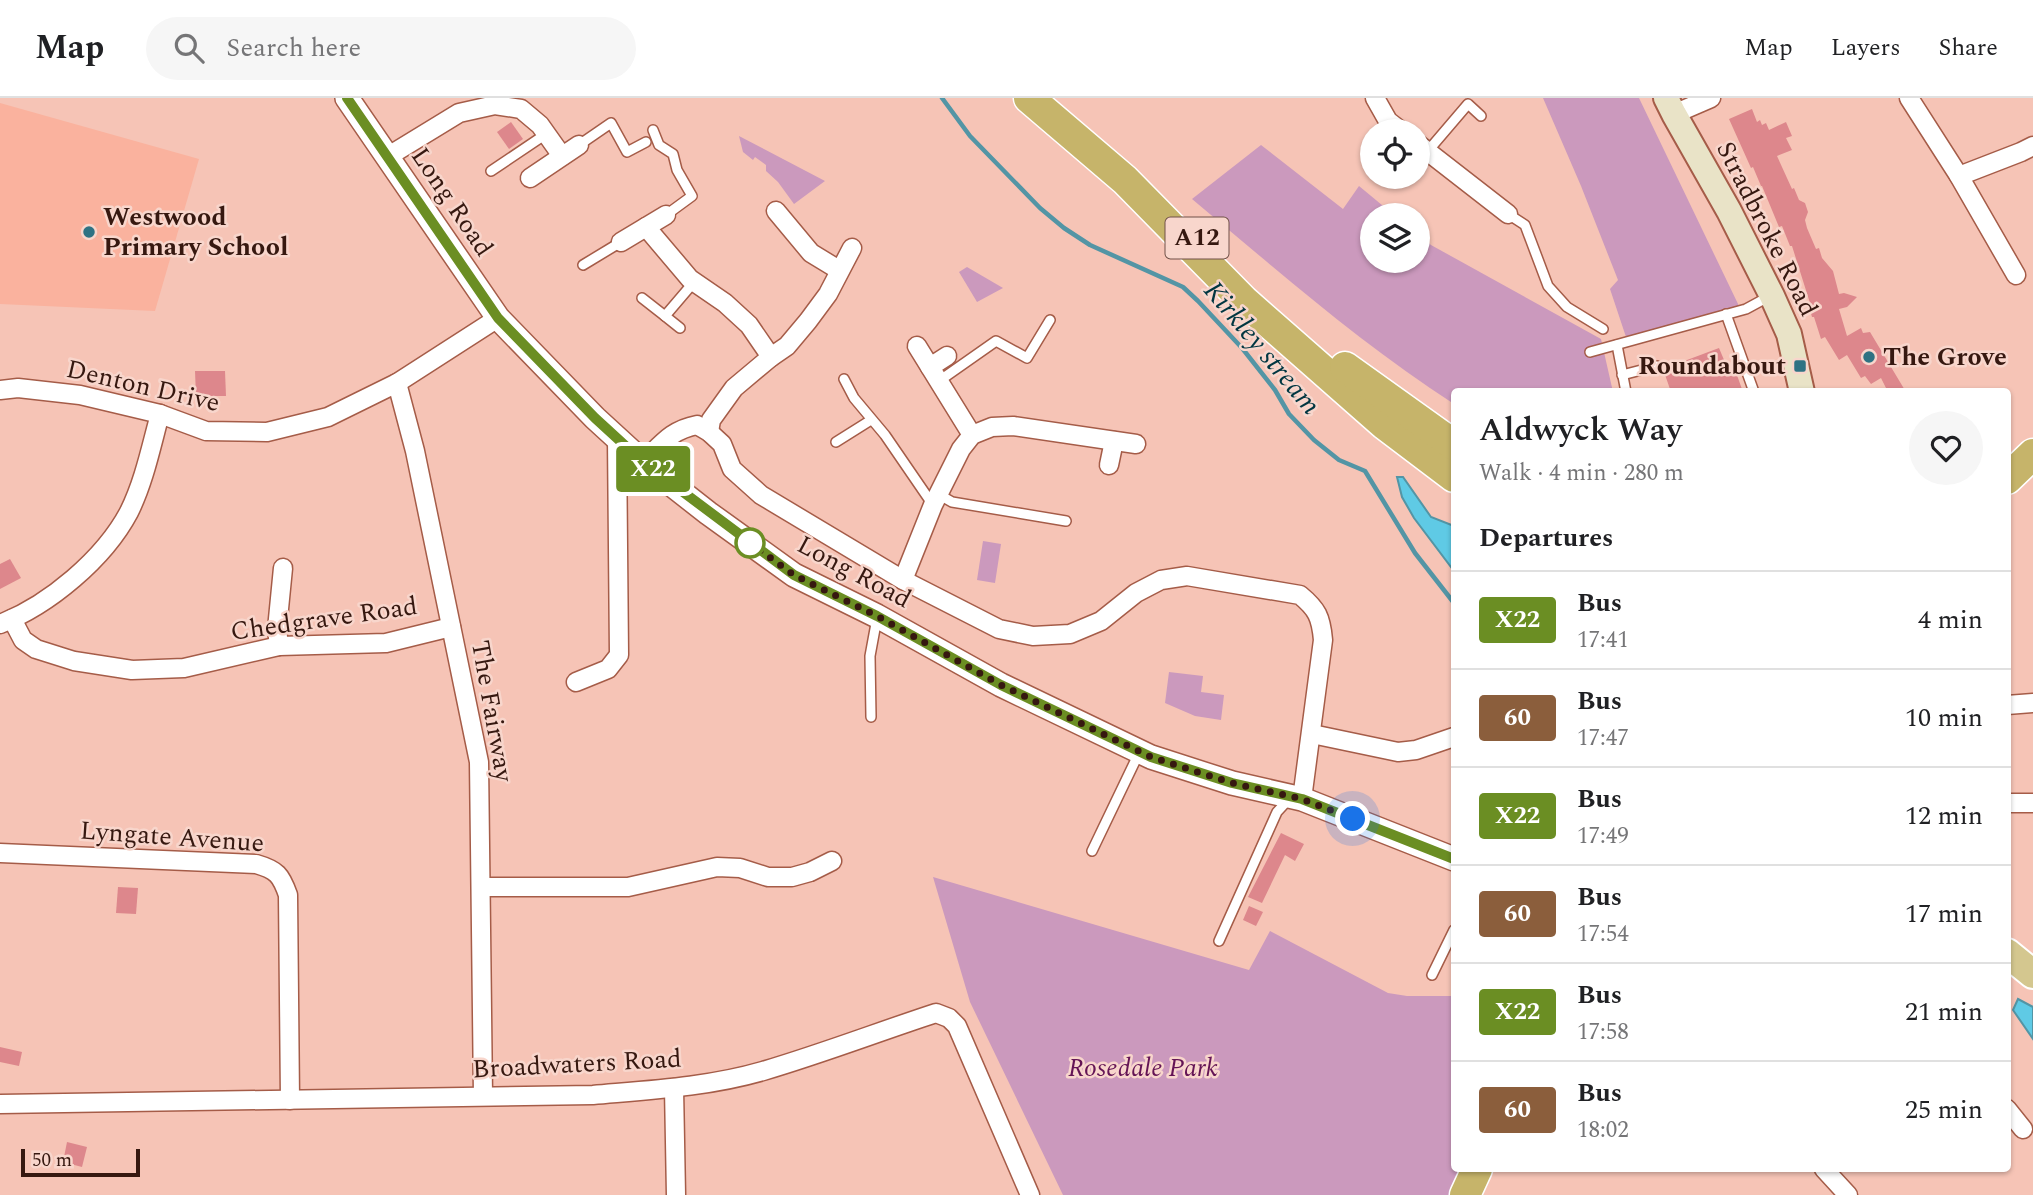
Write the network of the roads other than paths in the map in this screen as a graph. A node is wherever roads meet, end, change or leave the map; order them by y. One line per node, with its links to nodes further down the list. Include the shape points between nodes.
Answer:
1 (347, 98): 18 (street, Long Road)
2 (1029, 98): 66 (highway, A12, via 1125,180 1244,301 1384,424)
3 (1041, 98): 61 (highway, A12, via 1303,334)
4 (1375, 98): 9 (street)
5 (1711, 98): 7 (street)
6 (1909, 98): 20 (street)
7 (1670, 106): 32 (main road, Stradbroke Road)
8 (1481, 116): 12 (lane, via 1468,104)
9 (1387, 119)
10 (653, 130): 24 (lane, via 659,145 673,154 692,196)
11 (546, 134): 17 (street); 18 (street, via 521,109 495,105 459,113); 19 (lane)
12 (1430, 140)
13 (646, 142): 14 (lane, via 627,152 611,123)
14 (579, 145): 17 (street)
15 (2033, 146): 20 (street)
16 (1430, 154): 23 (street)
17 (562, 156): 21 (street)
18 (387, 157): 36 (street, Long Road)
19 (491, 171)
20 (1959, 176): 29 (street)
21 (530, 178)
22 (776, 211): 30 (street, via 811,253)
23 (1508, 214): 39 (lane, via 1525,225 1548,286 1567,307)
24 (666, 215): 25 (street)
25 (646, 227): 26 (street); 31 (street)
26 (621, 242): 28 (lane)
27 (852, 248): 30 (street)
28 (583, 265)
29 (2006, 269)
30 (839, 270): 44 (street, via 808,321)
31 (694, 282): 35 (lane); 44 (street, via 749,325)
32 (1772, 296): 34 (lane); 52 (main road, Stradbroke Road, via 1789,334)
33 (642, 298): 35 (lane)
34 (1726, 314): 40 (lane); 51 (lane)
35 (665, 316): 38 (lane)
36 (498, 318): 49 (street, Denton Drive); 58 (street, Long Road)
37 (1050, 320): 46 (lane, via 1027,358 996,341)
38 (680, 328)
39 (1603, 329)
40 (1617, 345): 42 (lane); 47 (lane)
41 (917, 346): 46 (street)
42 (1590, 352)
43 (947, 356): 46 (street)
44 (771, 357): 56 (street, via 734,388 711,419)
45 (1657, 366): 47 (lane)
46 (934, 374): 57 (street)
47 (1622, 375): 50 (lane)
48 (844, 379): 55 (lane)
49 (397, 383): 54 (street, Denton Drive, via 328,417 267,432 206,431); 74 (street, The Fairway)
50 (1625, 388)
51 (1753, 388)
52 (1800, 388)
53 (0, 390): 54 (street, Denton Drive, via 79,395)
54 (160, 414): 73 (street, via 144,475 128,513 100,554 59,591)
55 (872, 420): 60 (lane); 68 (lane)
56 (709, 432): 64 (street, via 697,425 681,428); 71 (street, via 722,444 732,469 761,495)
57 (972, 435): 59 (street, via 1013,426); 68 (street)
58 (617, 439): 64 (street, Long Road); 76 (street, via 619,655 608,668)
59 (1114, 441): 62 (street); 65 (street)
60 (836, 442)
61 (1451, 443)
62 (1136, 444)
63 (2033, 454): 67 (highway)
64 (643, 462): 72 (street, Long Road, via 794,575)
65 (1109, 465)
66 (1451, 475)
67 (2011, 475)
68 (935, 499): 69 (lane); 71 (street)
69 (1066, 521)
70 (283, 568): 75 (street)
71 (903, 580): 80 (street, via 999,629 1032,636 1070,634 1101,621 1161,580 1187,576 1300,595 1314,606 1324,640)
72 (877, 616): 79 (lane, via 870,656); 82 (street, Long Road, via 1001,685)
73 (6, 622): 75 (street, Chedgrave Road, via 36,649 74,661 132,670 184,668)
74 (451, 627): 75 (street, Chedgrave Road, via 386,643); 90 (street, The Fairway, via 479,762)
75 (279, 646)
76 (576, 682)
77 (2033, 703): 78 (street)
78 (2011, 705)
79 (871, 717)
80 (1312, 734): 81 (street, via 1398,752); 83 (street)
81 (1451, 743)
82 (1139, 752): 83 (street, Long Road, via 1232,783); 86 (lane)
83 (1296, 798): 88 (street, Long Road); 92 (lane, via 1277,812)
84 (2011, 803): 85 (street)
85 (2033, 803)
86 (1092, 850)
87 (0, 853): 98 (street, Lyngate Avenue, via 256,864 283,879 288,895)
88 (1451, 858)
89 (832, 861): 90 (street, via 792,877 717,867 628,887)
90 (481, 887): 97 (street, The Fairway)
91 (1451, 936): 95 (lane)
92 (1219, 941)
93 (2011, 956): 94 (main road)
94 (2033, 974)
95 (1432, 975)
96 (674, 1088): 97 (street, Broadwaters Road, via 593,1095); 104 (street); 105 (street, Broadwaters Road, via 762,1071 936,1013 957,1027)
97 (483, 1096): 98 (street, Broadwaters Road)
98 (290, 1100): 99 (street, Broadwaters Road)
99 (0, 1104)
100 (2011, 1114): 101 (street)
101 (2023, 1129)
102 (1476, 1172): 106 (highway)
103 (1827, 1172): 107 (street)
104 (676, 1195)
105 (1030, 1195)
106 (1465, 1195)
107 (1848, 1195)

